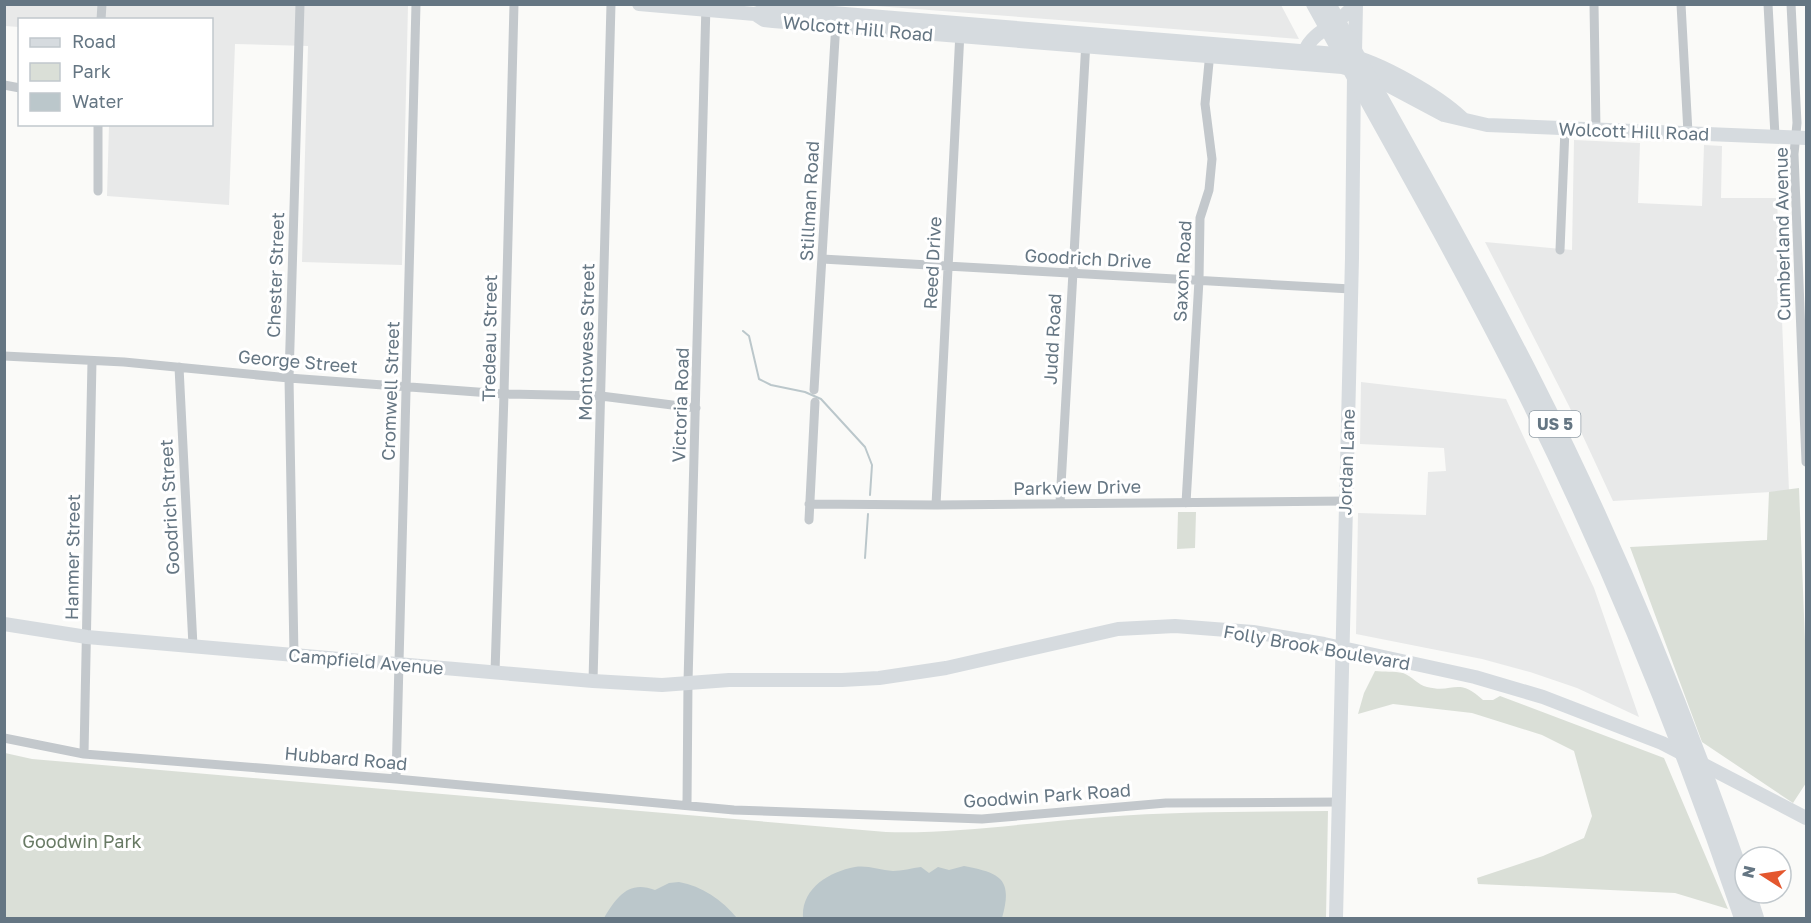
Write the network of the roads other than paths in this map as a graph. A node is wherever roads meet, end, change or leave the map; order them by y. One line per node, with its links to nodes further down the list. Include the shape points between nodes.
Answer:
1 (300, 4): 40 (street, Chester Street)
2 (416, 4): 41 (street, Cromwell Street)
3 (514, 4): 43 (street, Tredeau Street)
4 (611, 4): 44 (street, Montowese Street)
5 (639, 4): 11 (street, Wolcott Hill Road)
6 (1355, 4): 17 (street, via 1344,17 1310,41); 18 (street, Jordan Lane)
7 (1594, 4): 25 (street)
8 (1681, 4): 26 (street)
9 (1768, 4): 27 (street, Cumberland Avenue)
10 (1791, 4): 28 (street, Cumberland Avenue)
11 (706, 7): 13 (street, Wolcott Hill Road, via 755,14 768,8); 46 (street, Victoria Road)
12 (1323, 7): 21 (highway, US 5)
13 (836, 20): 14 (street, Wolcott Hill Road); 31 (street, Stillman Road)
14 (960, 30): 15 (street, Wolcott Hill Road); 32 (street, Reed Drive)
15 (1086, 40): 16 (street, Wolcott Hill Road); 33 (street, Judd Road)
16 (1211, 50): 17 (street, Wolcott Hill Road); 18 (street, Wolcott Hill Road, via 1342,67); 34 (street, Saxon Road, via 1205,104 1212,159 1209,190 1200,218)
17 (1305, 51): 18 (street, Wolcott Hill Road)
18 (1355, 63): 19 (street, Wolcott Hill Road); 20 (street, Wolcott Hill Road, via 1368,60); 22 (street, Jordan Lane)
19 (1404, 94): 20 (street, Wolcott Hill Road); 22 (street, via 1376,97 1364,106)
20 (1432, 102): 24 (street, Wolcott Hill Road, via 1444,115 1472,122)
21 (1382, 116): 71 (highway, US 5, via 1487,291 1551,416 1635,599); 73 (highway, US 5, via 1541,426 1615,588 1677,738)
22 (1354, 122): 35 (street, Jordan Lane)
23 (98, 126): 29 (street)
24 (1565, 129): 25 (street, Wolcott Hill Road); 30 (street)
25 (1596, 130): 26 (street, Wolcott Hill Road)
26 (1688, 133): 27 (street, Wolcott Hill Road)
27 (1775, 136): 28 (street, Wolcott Hill Road)
28 (1801, 137): 36 (street, Cumberland Avenue, via 1794,154)
29 (99, 191)
30 (1560, 250)
31 (822, 259): 32 (street, Goodrich Drive); 42 (street, Stillman Road)
32 (949, 266): 33 (street, Goodrich Drive); 53 (street, Reed Drive)
33 (1072, 274): 34 (street, Goodrich Drive); 50 (street, Judd Road)
34 (1199, 280): 35 (street, Goodrich Drive); 51 (street, Saxon Road)
35 (1351, 289): 49 (street, Jordan Lane)
36 (1803, 301): 47 (street, Cumberland Avenue)
37 (4, 356): 38 (street, George Street)
38 (92, 361): 39 (street, George Street); 56 (street, Hanmer Street)
39 (179, 367): 40 (street, George Street); 57 (street, Goodrich Street)
40 (289, 378): 41 (street, George Street); 59 (street, Chester Street)
41 (407, 386): 43 (street, George Street); 60 (street, Cromwell Street)
42 (814, 390)
43 (504, 394): 44 (street, George Street); 61 (street, Tredeau Street)
44 (601, 396): 46 (street, George Street); 63 (street, Montowese Street)
45 (815, 402): 52 (street)
46 (696, 408): 64 (street, Victoria Road)
47 (1806, 429): 48 (street, Cumberland Avenue)
48 (1806, 462)
49 (1345, 501): 51 (street, Parkview Drive); 58 (street, Jordan Lane)
50 (1060, 503): 51 (street, Parkview Drive); 53 (street, Parkview Drive)
51 (1185, 503)
52 (809, 504): 53 (street, Parkview Drive); 54 (street)
53 (936, 505)
54 (809, 520)
55 (4, 624): 56 (street, Campfield Avenue)
56 (87, 637): 57 (street, Campfield Avenue); 66 (street, Hanmer Street)
57 (193, 645): 59 (street, Campfield Avenue)
58 (1342, 649): 62 (street, Folly Brook Boulevard, via 1253,632 1176,626 1118,629 908,674 842,680); 68 (street, Jordan Lane); 70 (street, Folly Brook Boulevard, via 1475,677 1543,697 1662,743)
59 (294, 655): 60 (street, Campfield Avenue)
60 (399, 663): 61 (street, Campfield Avenue); 67 (street, Cromwell Street)
61 (495, 672): 63 (street, Campfield Avenue)
62 (729, 680): 64 (street, Campfield Avenue)
63 (593, 681): 64 (street, Campfield Avenue, via 662,685)
64 (688, 682): 69 (street, Victoria Road)
65 (4, 738): 66 (street, Hubbard Road)
66 (84, 754): 67 (street, Hubbard Road)
67 (396, 779): 69 (street, Hubbard Road)
68 (1339, 802): 69 (street, Goodwin Park Road, via 1166,803 982,819); 72 (street, Jordan Lane)
69 (687, 806)
70 (1806, 818)
71 (1733, 851)
72 (1336, 918)
73 (1742, 918)

